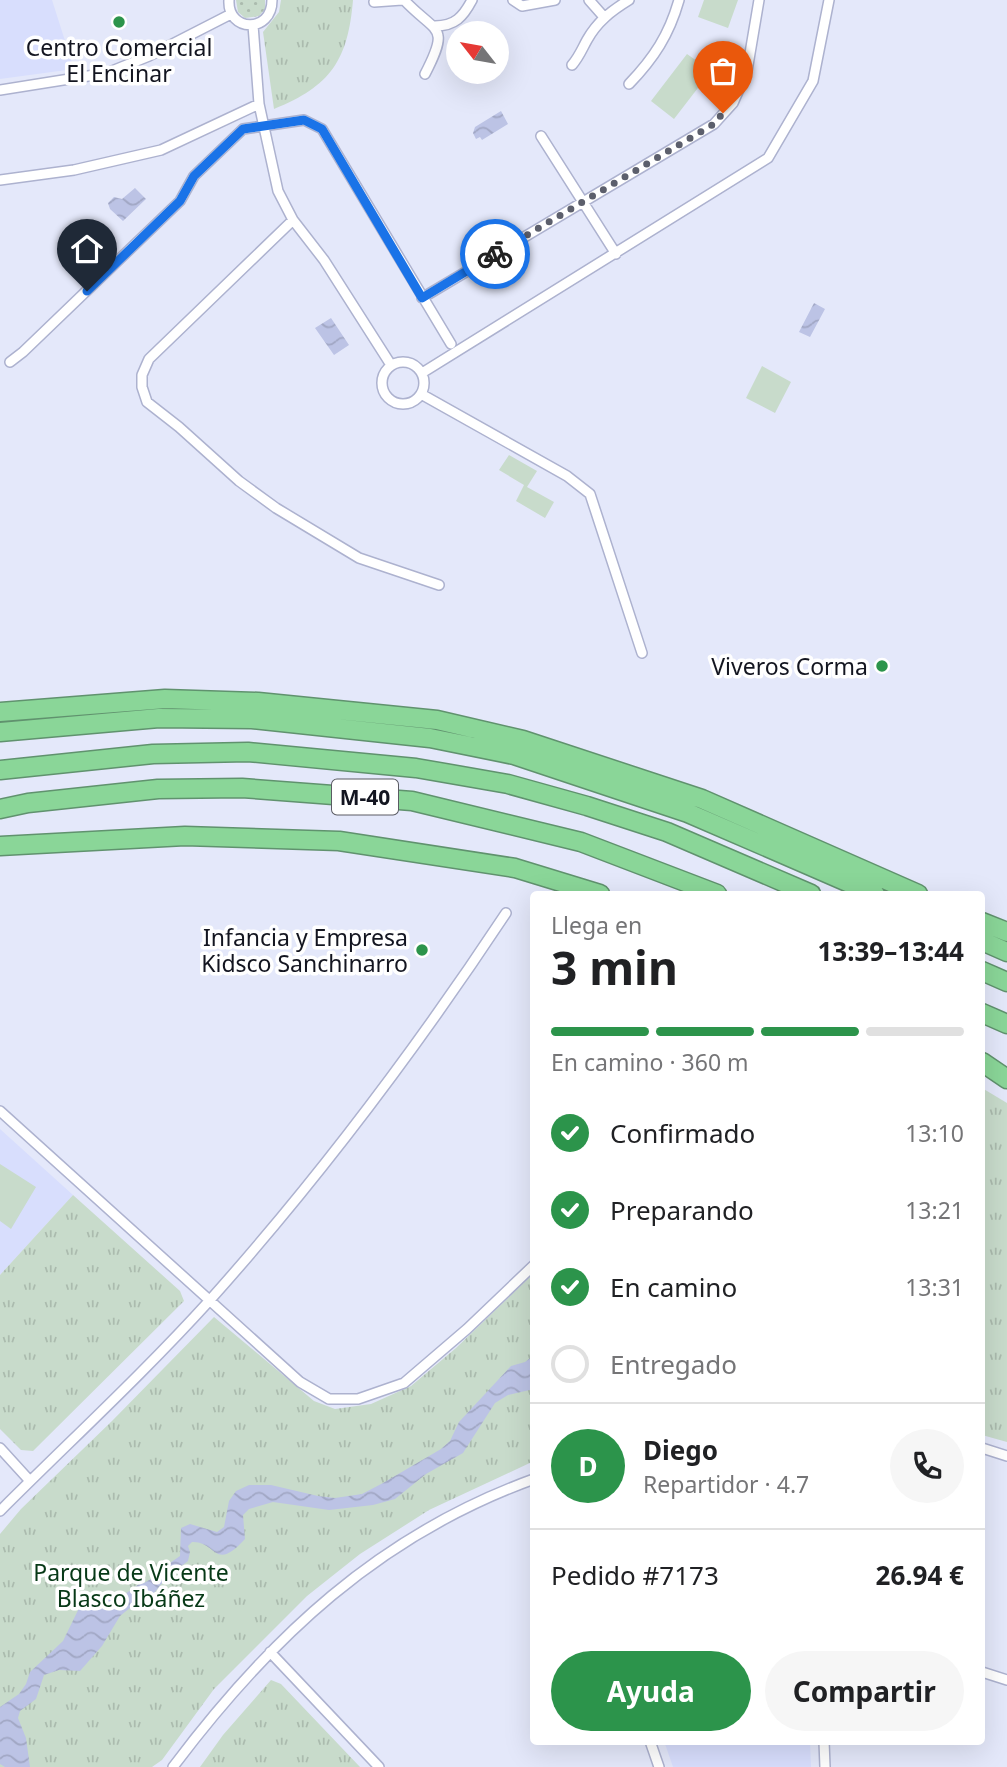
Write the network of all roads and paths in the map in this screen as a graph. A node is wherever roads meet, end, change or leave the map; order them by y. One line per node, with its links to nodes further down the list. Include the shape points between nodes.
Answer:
1 (229, 0): 13 (street)
2 (272, 0): 15 (street, via 267,17)
3 (403, 0): 12 (street); 16 (street)
4 (472, 0): 16 (street, via 457,22)
5 (513, 0): 6 (street, via 522,6)
6 (555, 0)
7 (589, 0): 14 (street)
8 (629, 0): 14 (street)
9 (679, 0): 19 (street, via 663,42)
10 (759, 0): 25 (street, via 747,71 733,103 714,124)
11 (829, 0): 27 (street, via 813,81 768,158)
12 (374, 2)
13 (231, 14): 15 (street); 20 (street, via 107,73)
14 (604, 17): 17 (street)
15 (253, 25): 21 (street)
16 (435, 26): 18 (street, via 439,36 436,52)
17 (572, 65)
18 (425, 74)
19 (629, 84)
20 (0, 90)
21 (258, 104): 22 (street); 24 (street, via 161,150 74,170)
22 (264, 125): 26 (street, via 278,191); 28 (street, via 304,120 322,129); 30 (street, via 243,129 194,176 180,201)
23 (541, 136): 25 (street)
24 (0, 180)
25 (584, 200): 27 (street); 28 (street)
26 (293, 220): 31 (street); 34 (street, via 149,359 142,375 147,402 276,508 359,558)
27 (616, 254): 32 (street)
28 (422, 298): 29 (street)
29 (450, 344)
30 (10, 362)
31 (391, 365): 32 (street, via 408,362); 33 (street, via 382,381 388,398 406,404)
32 (422, 373): 33 (street, via 425,384)
33 (421, 394): 35 (street, via 567,476 590,494)
34 (439, 585)
35 (642, 653)
36 (0, 712): 47 (highway, via 165,699 258,702 437,720 523,740 702,799)
37 (0, 732): 46 (highway, via 159,718 252,719 430,738 514,755 688,813)
38 (0, 769): 45 (highway, M-40, via 153,754 248,752 416,768 508,784 599,809 667,832)
39 (0, 809): 44 (highway, M-40, via 158,789 242,789 412,801 581,842)
40 (61, 844): 41 (highway); 42 (highway); 43 (highway, via 185,836 339,841 515,869)
41 (0, 845)
42 (0, 856)
43 (590, 891)
44 (709, 891)
45 (804, 891)
46 (868, 891)
47 (911, 891)
48 (506, 912): 63 (street, via 359,1121)
49 (985, 923): 50 (highway)
50 (1007, 932)
51 (985, 942): 52 (highway)
52 (1007, 952)
53 (985, 972): 54 (highway)
54 (1007, 982)
55 (985, 1014): 56 (highway)
56 (1007, 1024)
57 (985, 1064): 59 (highway)
58 (985, 1075): 60 (highway)
59 (1007, 1079)
60 (1007, 1089)
61 (0, 1111): 63 (street)
62 (530, 1269): 63 (street, via 404,1383 358,1399 329,1399 300,1382)
63 (209, 1300): 67 (street)
64 (0, 1448): 67 (street)
65 (985, 1449): 66 (street)
66 (1007, 1456)
67 (30, 1481): 69 (street)
68 (530, 1481): 70 (street, via 453,1514 363,1570)
69 (0, 1511)
70 (270, 1652): 75 (street, via 214,1712); 76 (street)
71 (985, 1673): 72 (street)
72 (1007, 1680)
73 (651, 1745): 77 (street)
74 (824, 1745): 78 (street)
75 (173, 1767)
76 (379, 1767)
77 (659, 1767)
78 (825, 1767)

